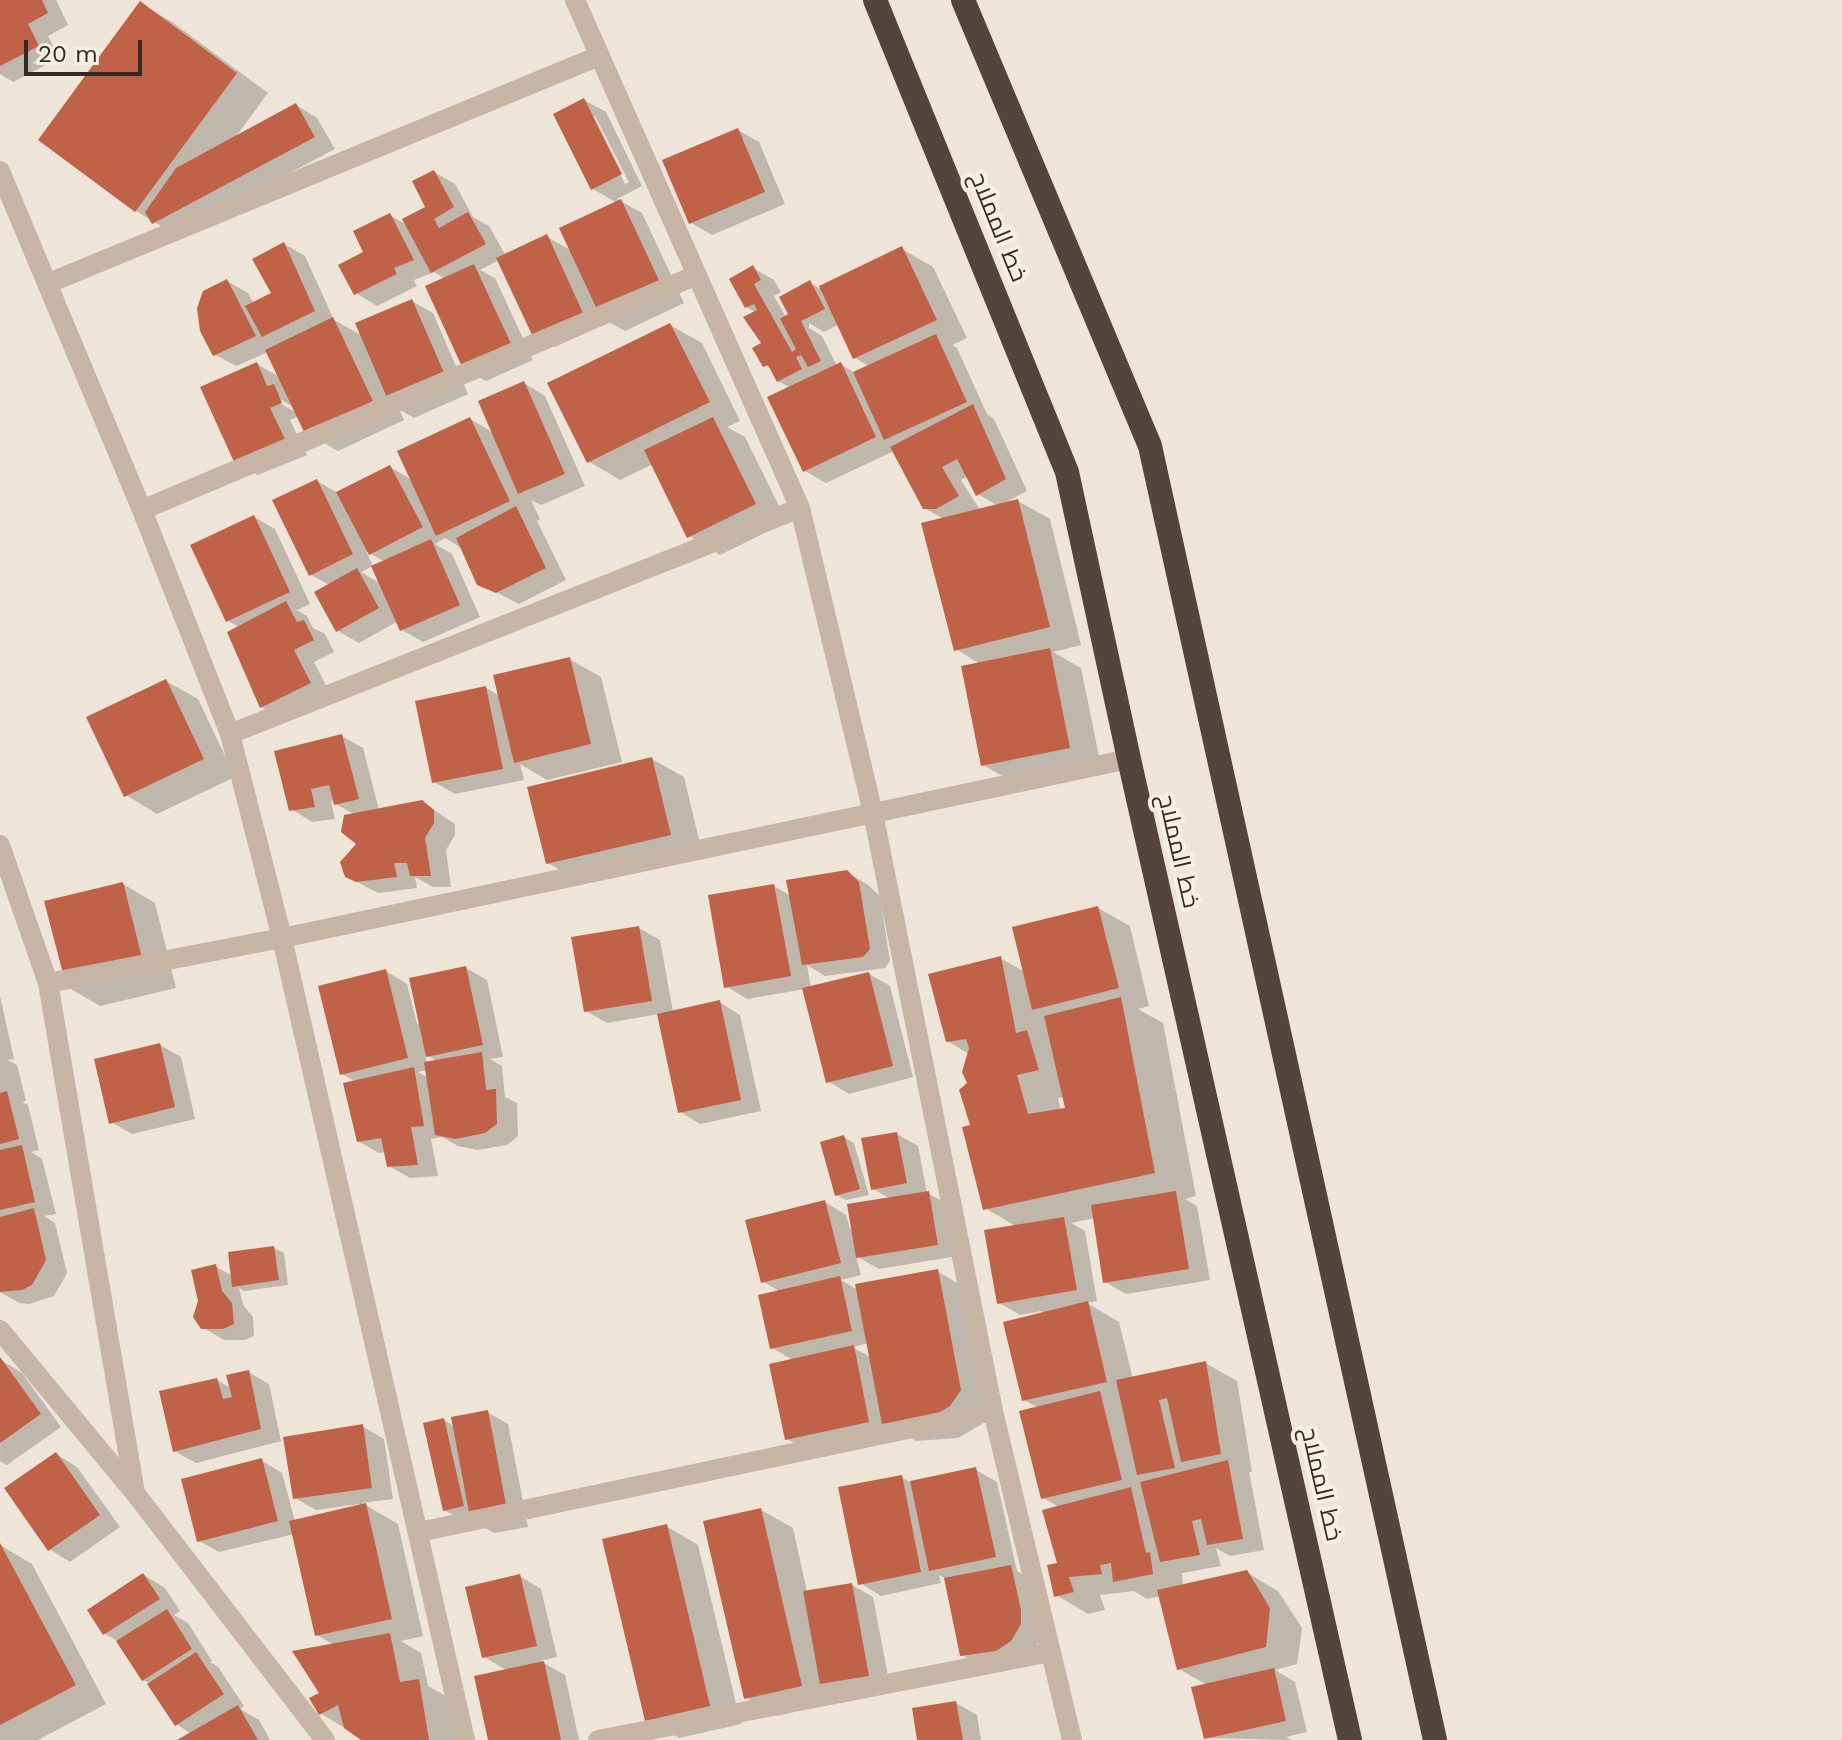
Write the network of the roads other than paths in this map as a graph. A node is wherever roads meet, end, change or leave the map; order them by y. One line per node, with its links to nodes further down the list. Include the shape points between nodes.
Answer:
1 (575, 0): 4 (street)
2 (875, 0): 11 (highway, خط المملاح, via 1067,472)
3 (963, 0): 26 (highway, via 1150,446)
4 (599, 56): 6 (street); 7 (street)
5 (0, 171): 7 (street)
6 (697, 275): 8 (street); 9 (street)
7 (49, 283): 9 (street)
8 (800, 508): 10 (street); 12 (street)
9 (142, 510): 10 (street)
10 (230, 734): 14 (street)
11 (1129, 759): 12 (street); 25 (highway, خط المملاح)
12 (873, 813): 14 (street); 17 (street)
13 (0, 845): 15 (street)
14 (282, 938): 15 (street); 19 (street)
15 (48, 983): 18 (street)
16 (0, 1330): 18 (street)
17 (993, 1411): 19 (street); 20 (street)
18 (135, 1493): 21 (street)
19 (419, 1532): 22 (street)
20 (1051, 1652): 23 (street); 24 (street)
21 (325, 1740)
22 (465, 1740)
23 (598, 1740)
24 (1072, 1740)
25 (1350, 1740)
26 (1435, 1740)

